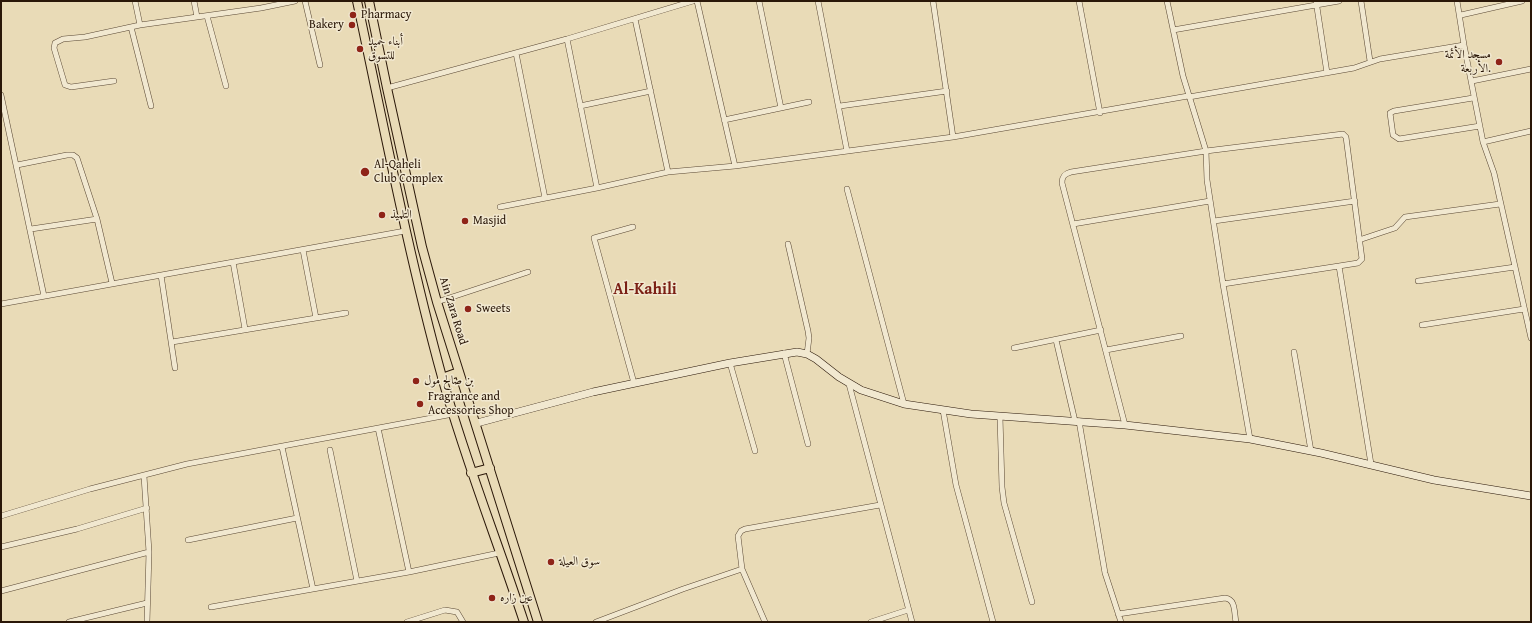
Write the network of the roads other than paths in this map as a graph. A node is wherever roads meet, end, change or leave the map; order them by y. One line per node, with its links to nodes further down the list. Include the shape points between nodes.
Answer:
1 (136, 1): 25 (street)
2 (194, 1): 23 (street)
3 (295, 1): 18 (street)
4 (305, 1): 32 (street)
5 (358, 1): 72 (main road)
6 (369, 1): 38 (main road, Ain Zara Road)
7 (693, 1): 20 (street)
8 (697, 1): 50 (street)
9 (759, 1): 48 (street)
10 (818, 1): 47 (street)
11 (933, 1): 40 (street)
12 (1079, 1): 49 (street)
13 (1167, 1): 27 (street)
14 (1339, 1): 19 (street)
15 (1361, 1): 31 (street)
16 (1457, 1): 21 (street)
17 (1522, 1): 21 (street)
18 (273, 3): 22 (street)
19 (1316, 3): 27 (street); 34 (street)
20 (671, 4): 24 (street)
21 (1461, 15): 29 (street)
22 (207, 16): 23 (street); 37 (street)
23 (197, 17): 25 (street)
24 (635, 19): 28 (street); 39 (street)
25 (140, 25): 26 (street)
26 (131, 27): 35 (street, via 58,40 54,45 65,85 71,87); 45 (street)
27 (1173, 30): 42 (street)
28 (567, 39): 30 (street); 46 (street)
29 (1464, 45): 31 (street); 36 (street)
30 (516, 53): 38 (street); 62 (street)
31 (1370, 61): 34 (street, via 1354,68)
32 (320, 66)
33 (1531, 68): 36 (street)
34 (1327, 73): 42 (street)
35 (114, 81)
36 (1472, 81): 43 (street)
37 (226, 86)
38 (386, 88): 85 (main road, Ain Zara Road)
39 (650, 91): 46 (street); 59 (street)
40 (946, 91): 47 (street); 53 (street)
41 (1, 95): 57 (street)
42 (1189, 97): 49 (street); 56 (street)
43 (1473, 98): 51 (street); 51 (street, via 1394,111 1390,113 1393,135 1399,139)
44 (809, 102): 48 (street)
45 (151, 106)
46 (580, 106): 60 (street)
47 (840, 106): 55 (street)
48 (781, 108): 50 (street)
49 (1100, 113): 53 (street)
50 (724, 120): 58 (street)
51 (1480, 126): 54 (street)
52 (1531, 131): 54 (street)
53 (954, 137): 55 (street)
54 (1483, 142): 65 (street, via 1494,173)
55 (848, 151): 58 (street)
56 (1206, 151): 63 (street); 64 (street, via 1343,134 1346,137); 69 (street, via 1065,174 1062,183)
57 (17, 165): 67 (street, via 73,155 81,166); 71 (street)
58 (735, 166): 59 (street)
59 (668, 172): 60 (street)
60 (598, 188): 62 (street)
61 (847, 189): 109 (street)
62 (545, 198): 66 (street)
63 (1210, 201): 68 (street); 69 (street)
64 (1356, 201): 68 (street); 73 (street)
65 (1500, 204): 73 (street, via 1405,217 1395,228); 78 (street)
66 (500, 207)
67 (97, 219): 71 (street); 82 (street)
68 (1214, 221): 83 (street)
69 (1073, 224): 93 (street)
70 (633, 227): 107 (street, via 594,238)
71 (30, 229): 84 (street)
72 (405, 231): 75 (street); 106 (main road)
73 (1359, 240): 77 (street, via 1362,259)
74 (788, 244): 102 (street, via 808,331)
75 (303, 250): 76 (street); 89 (street)
76 (233, 262): 80 (street); 92 (street)
77 (1339, 266): 83 (street); 123 (street)
78 (1515, 267): 81 (street); 87 (street)
79 (528, 272): 85 (street)
80 (161, 275): 82 (street); 97 (street)
81 (1418, 281)
82 (112, 283): 84 (street)
83 (1223, 284): 117 (street)
84 (44, 296): 86 (street)
85 (437, 302): 105 (main road, Ain Zara Road)
86 (1, 304)
87 (1524, 309): 90 (street); 91 (street)
88 (346, 313): 89 (street)
89 (316, 318): 92 (street)
90 (1529, 320): 95 (street)
91 (1422, 325)
92 (245, 329): 97 (street)
93 (1101, 330): 96 (street); 99 (street)
94 (1181, 336): 99 (street)
95 (1531, 338)
96 (1056, 340): 98 (street); 113 (street)
97 (172, 342): 104 (street)
98 (1014, 348)
99 (1106, 350): 115 (street)
100 (1294, 352): 122 (street)
101 (784, 353): 102 (street); 103 (street); 118 (street)
102 (807, 354): 108 (street)
103 (730, 363): 107 (street); 121 (street)
104 (175, 368)
105 (459, 372): 106 (main road); 114 (main road, Ain Zara Road)
106 (442, 378): 111 (main road)
107 (634, 383): 114 (street)
108 (849, 384): 109 (street); 128 (street)
109 (904, 404): 110 (street)
110 (943, 410): 112 (street); 156 (street, via 956,485)
111 (453, 414): 116 (street); 125 (main road)
112 (1000, 417): 113 (street); 142 (street, via 1004,503)
113 (1077, 421): 115 (street); 145 (street, via 1105,573)
114 (477, 424): 124 (main road, Ain Zara Road)
115 (1125, 425): 117 (street)
116 (378, 428): 119 (street); 137 (street)
117 (1250, 439): 122 (street)
118 (808, 444)
119 (282, 447): 126 (street, via 187,464); 131 (street)
120 (330, 450): 138 (street)
121 (755, 451)
122 (1311, 451): 123 (street)
123 (1371, 464): 127 (street, via 1434,480)
124 (490, 468): 125 (main road); 151 (main road, Ain Zara Road)
125 (471, 473): 135 (main road)
126 (144, 476): 129 (street); 130 (street, via 90,489)
127 (1531, 496)
128 (880, 505): 136 (street, via 745,528 738,536); 144 (street)
129 (147, 508): 133 (street, via 77,529); 134 (street)
130 (1, 516)
131 (297, 518): 132 (street); 139 (street)
132 (188, 540)
133 (1, 547)
134 (149, 552): 140 (street); 141 (street)
135 (499, 553): 137 (street); 150 (main road)
136 (742, 569): 152 (street); 153 (street)
137 (409, 572): 138 (street)
138 (357, 581): 139 (street)
139 (313, 589): 143 (street)
140 (1, 591)
141 (147, 602): 146 (street); 147 (street)
142 (1032, 602)
143 (211, 607)
144 (908, 610): 154 (street); 155 (street)
145 (1118, 614): 157 (street); 158 (street, via 1225,598 1233,602)
146 (69, 622)
147 (147, 622)
148 (407, 622): 149 (street, via 448,610 456,612)
149 (463, 622)
150 (524, 622)
151 (538, 622)
152 (596, 622)
153 (765, 622)
154 (872, 622)
155 (912, 622)
156 (993, 622)
157 (1121, 622)
158 (1236, 622)

